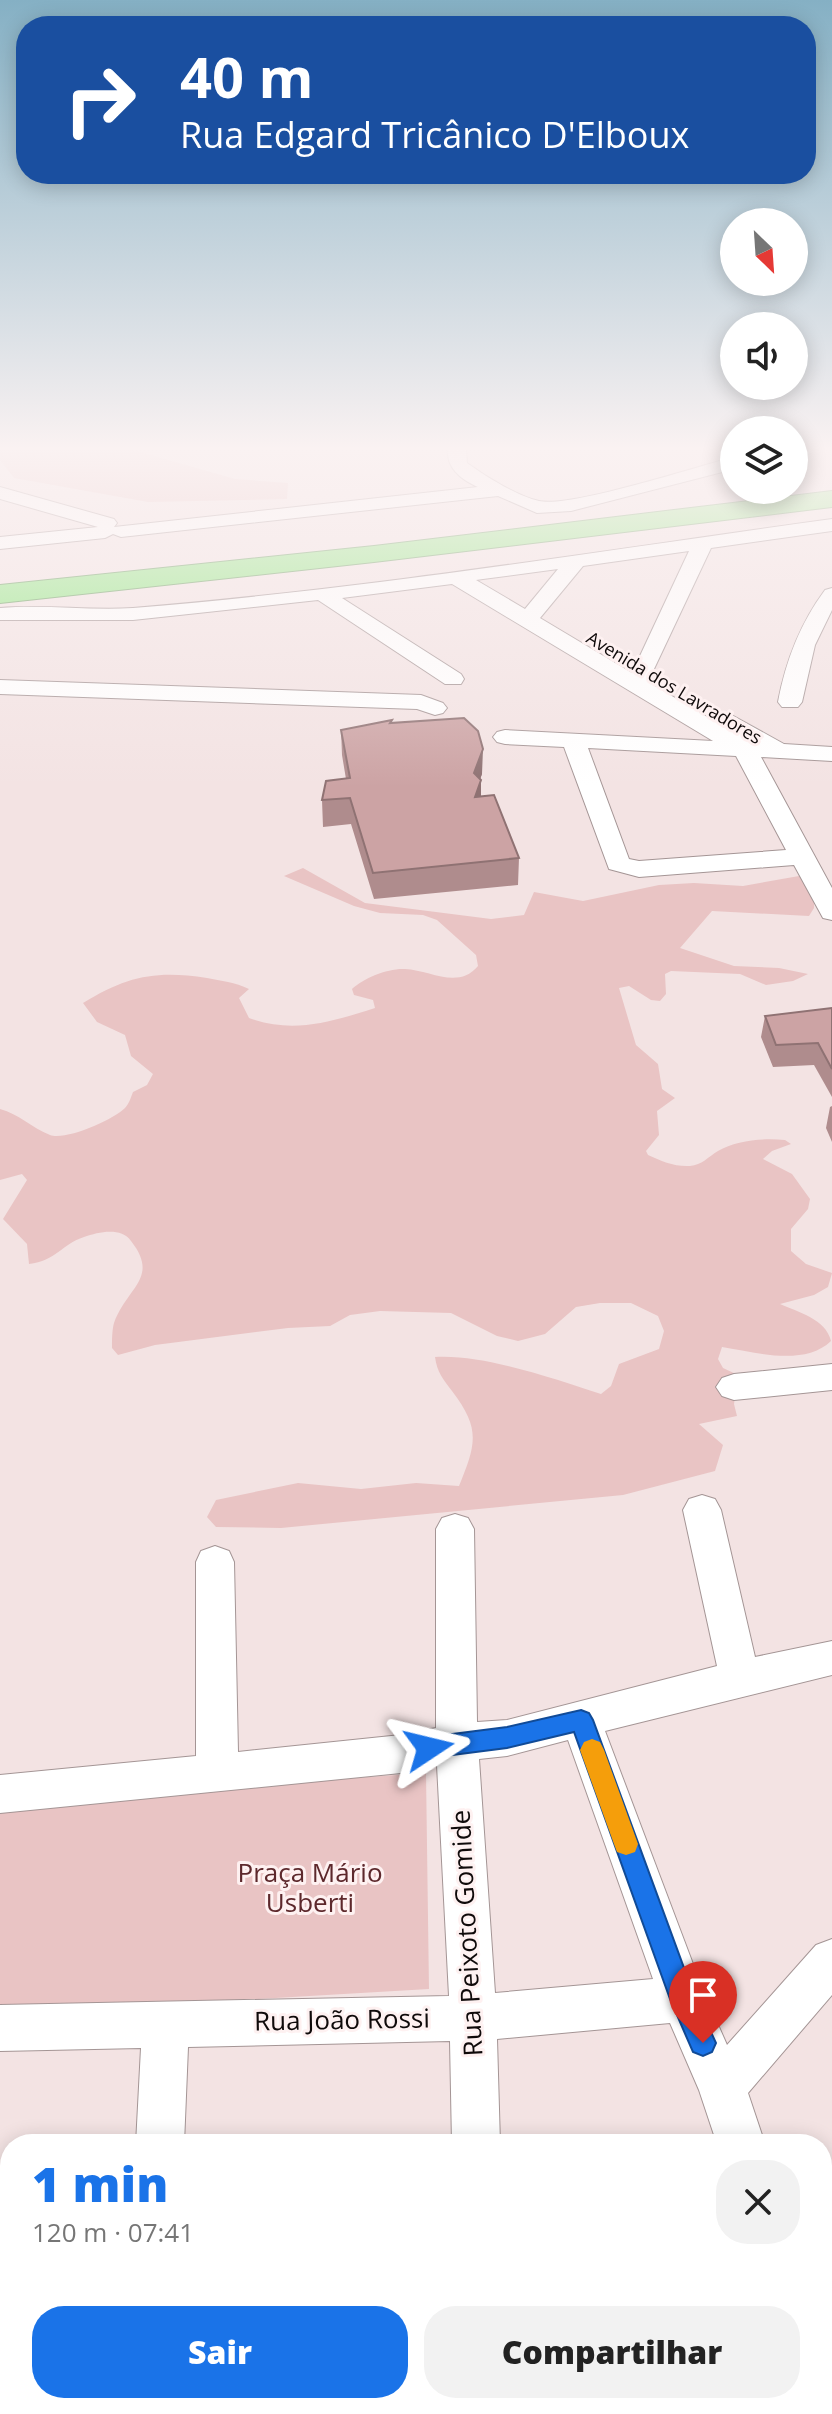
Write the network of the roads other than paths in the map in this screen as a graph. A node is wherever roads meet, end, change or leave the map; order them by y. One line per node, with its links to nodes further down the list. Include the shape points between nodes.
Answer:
1 (303, 562): 5 (highway)
2 (566, 562): 6 (street)
3 (576, 562): 13 (street)
4 (695, 562): 15 (street)
5 (232, 570): 8 (highway); 9 (highway)
6 (486, 574): 7 (street); 13 (street, Avenida dos Lavradores)
7 (457, 578): 10 (street); 13 (street, Avenida dos Lavradores)
8 (0, 581)
9 (0, 594)
10 (322, 594): 12 (street, via 130,614); 14 (street)
11 (832, 594): 17 (street, via 812,622)
12 (0, 614)
13 (532, 614): 15 (street, Avenida dos Lavradores)
14 (453, 679)
15 (644, 679): 21 (street, Avenida dos Lavradores); 22 (street, Avenida dos Lavradores)
16 (0, 687): 18 (street, via 260,694 421,702)
17 (790, 702)
18 (435, 708)
19 (505, 737): 20 (street)
20 (573, 740): 21 (street); 24 (street, via 618,864 639,869)
21 (744, 749): 22 (street); 24 (street)
22 (780, 752): 23 (street)
23 (832, 754)
24 (802, 857): 25 (street)
25 (832, 912)
26 (832, 1377): 27 (street)
27 (734, 1387)
28 (702, 1510): 32 (street)
29 (455, 1529): 34 (street, Rua Peixoto Gomide)
30 (215, 1562): 35 (street)
31 (832, 1658): 32 (street)
32 (740, 1678): 33 (street)
33 (581, 1720): 34 (street, via 507,1738); 38 (street)
34 (457, 1742): 35 (street, via 401,1754); 39 (street, Rua Peixoto Gomide)
35 (217, 1772): 36 (street)
36 (0, 1794)
37 (832, 1961): 42 (street)
38 (683, 1999): 39 (street, Rua João Rossi); 42 (street)
39 (473, 2018): 40 (street, Rua João Rossi); 44 (street, Rua Peixoto Gomide)
40 (166, 2023): 41 (street, Rua João Rossi); 43 (street)
41 (0, 2028)
42 (722, 2087): 45 (street)
43 (160, 2134)
44 (476, 2134)
45 (738, 2134)

